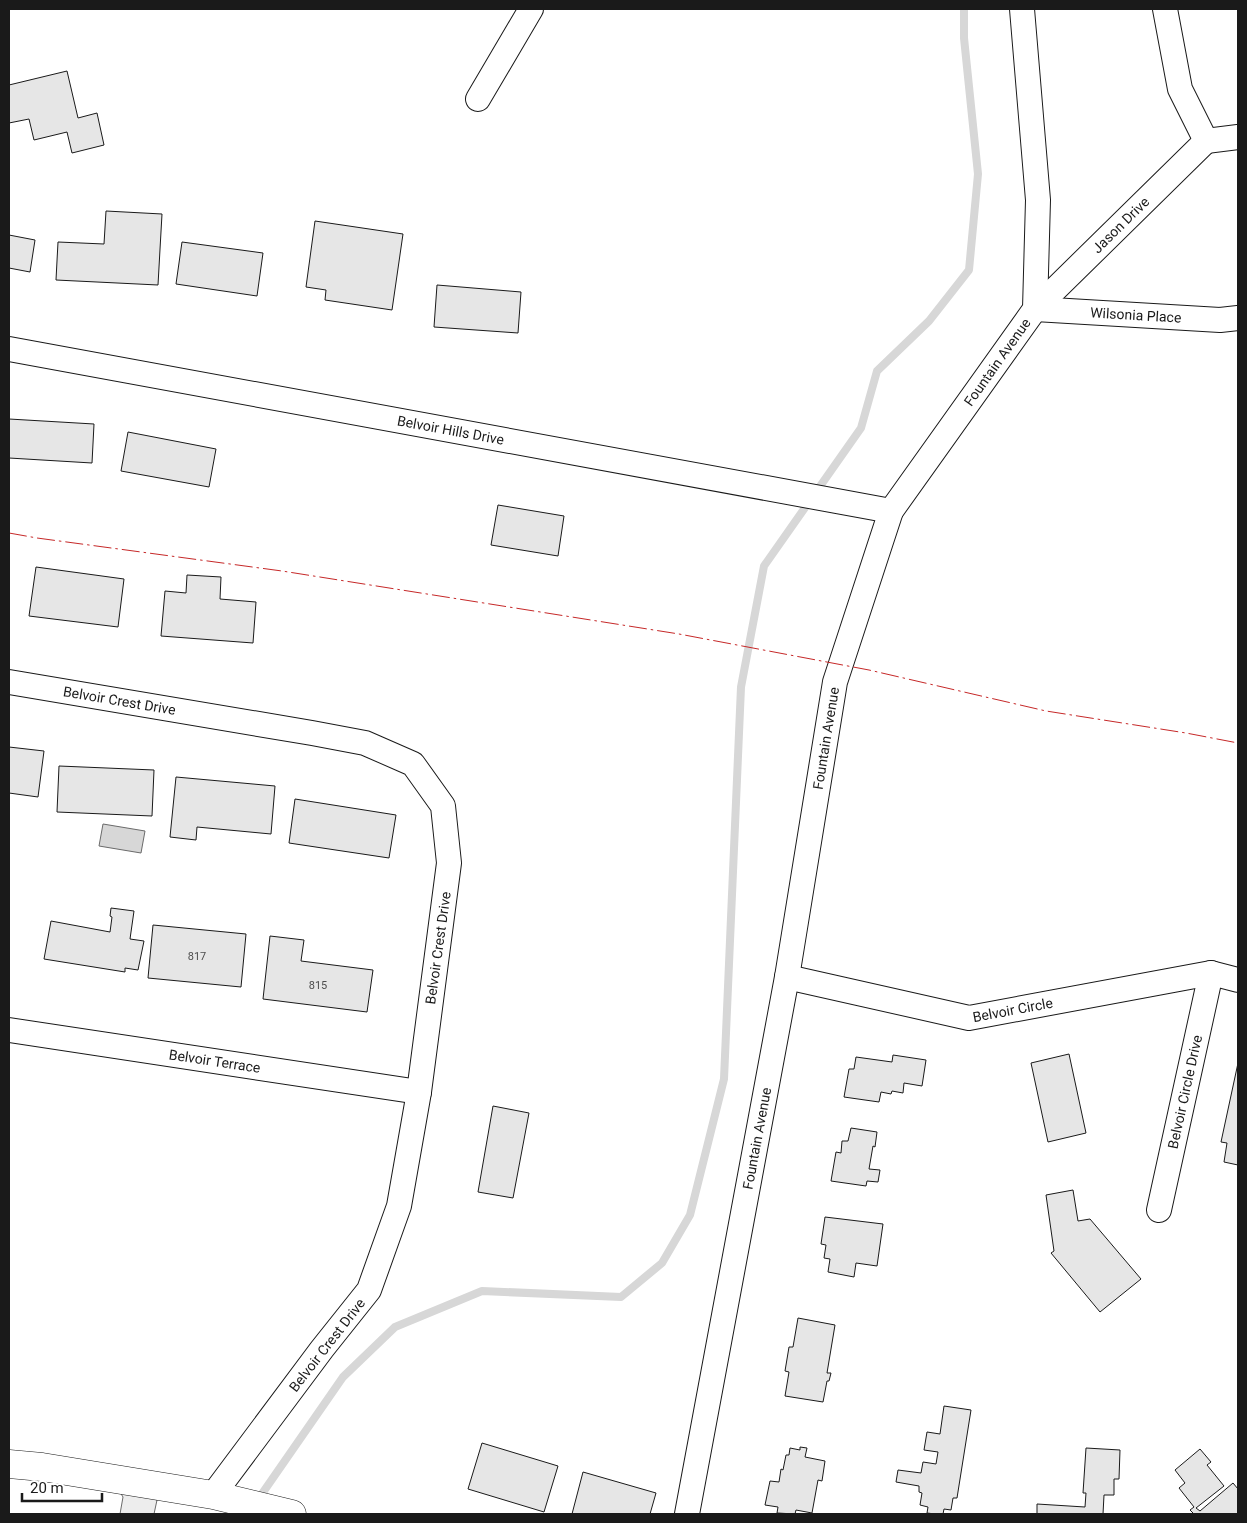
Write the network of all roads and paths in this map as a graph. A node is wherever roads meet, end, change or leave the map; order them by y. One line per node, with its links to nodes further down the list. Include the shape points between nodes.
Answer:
1 (531, 9): 4 (street)
2 (1022, 9): 7 (street, Fountain Avenue, via 1038,200)
3 (1165, 9): 6 (street, via 1180,88)
4 (478, 98)
5 (1238, 137): 6 (street)
6 (1206, 141): 7 (street, Jason Drive)
7 (1035, 309): 8 (street, Wilsonia Place, via 1220,320); 10 (street, Fountain Avenue)
8 (1238, 318)
9 (9, 348): 10 (street, Belvoir Hills Drive)
10 (891, 511): 13 (street, Fountain Avenue, via 835,682)
11 (9, 682): 16 (street, Belvoir Crest Drive, via 312,733 365,744 413,764 443,806 449,863)
12 (1211, 973): 13 (street, Belvoir Circle, via 969,1018); 14 (street, Belvoir Circle); 17 (street, Belvoir Circle Drive)
13 (787, 976): 21 (street, Fountain Avenue)
14 (1238, 980)
15 (9, 1030): 16 (street, Belvoir Terrace)
16 (419, 1092): 19 (street, Belvoir Crest Drive, via 399,1206 369,1290)
17 (1159, 1210)
18 (9, 1464): 19 (street)
19 (213, 1495): 20 (street)
20 (292, 1514)
21 (688, 1514)

